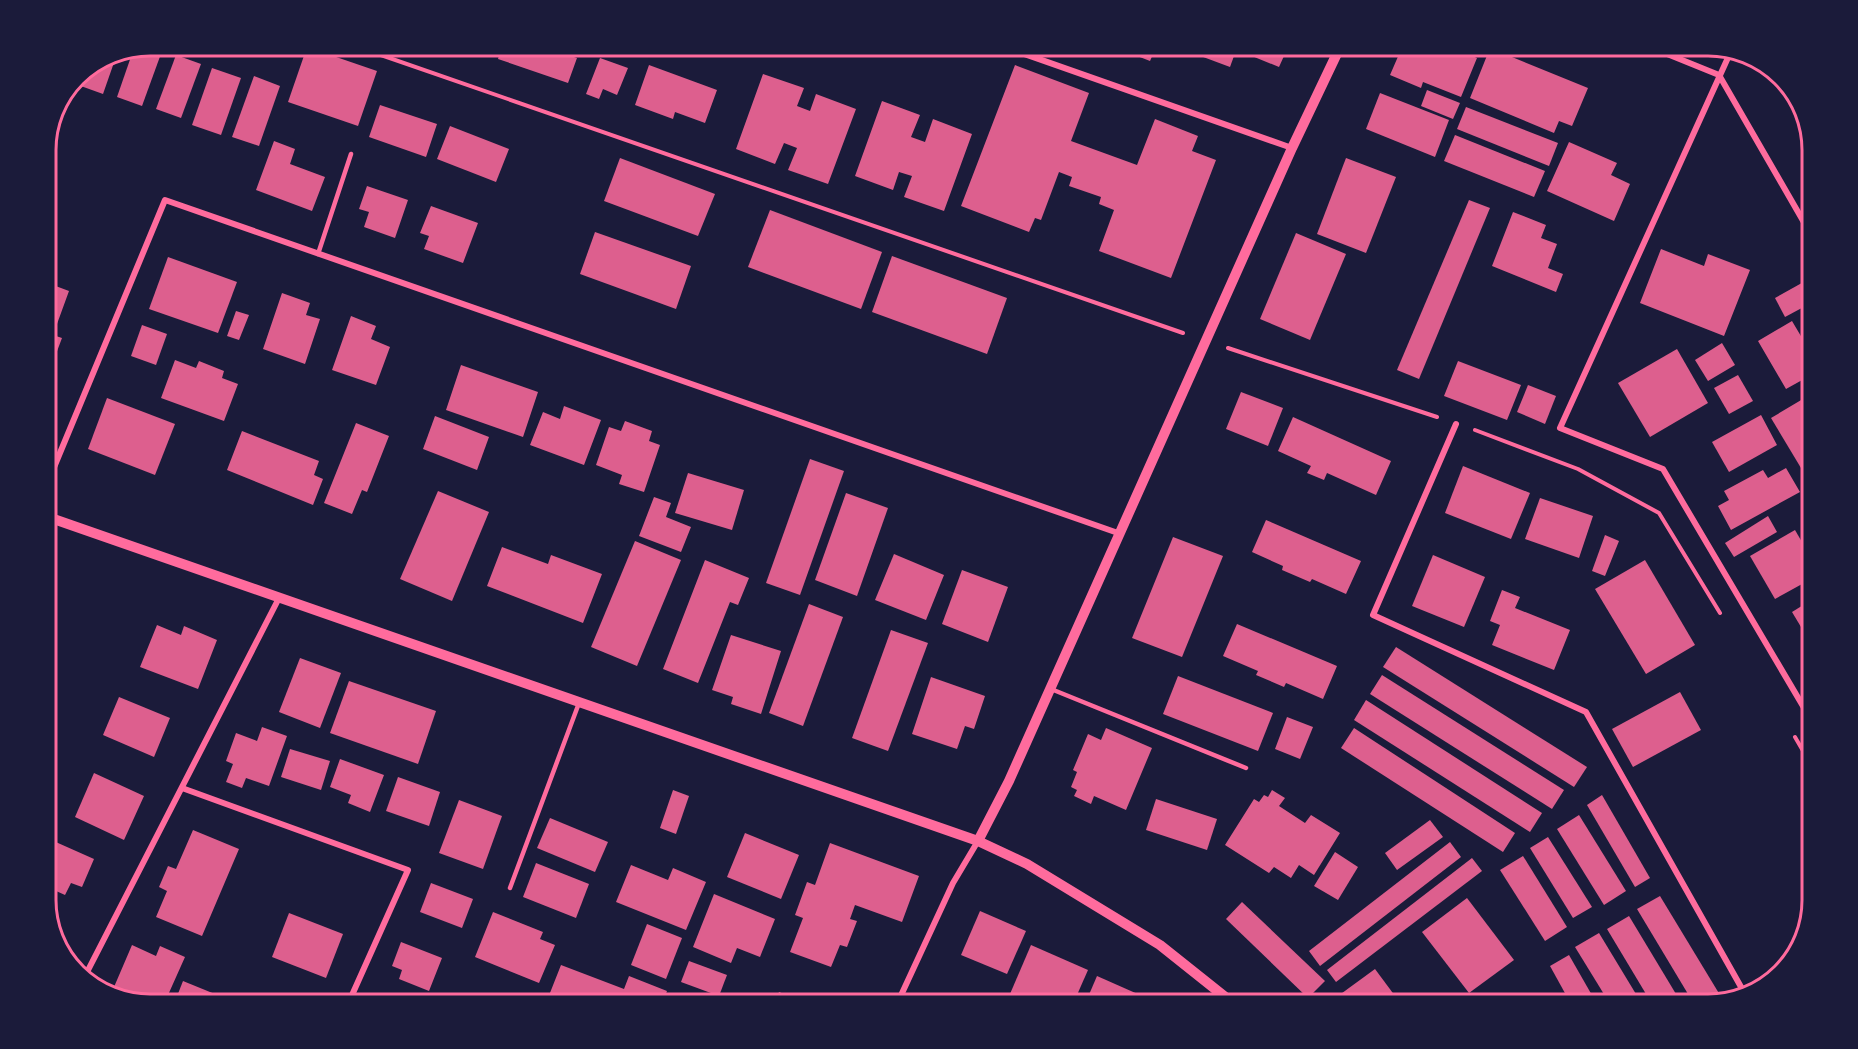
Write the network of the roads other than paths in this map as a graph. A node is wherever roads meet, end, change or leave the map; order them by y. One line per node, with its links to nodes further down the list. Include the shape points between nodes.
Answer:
1 (1027, 55): 6 (street)
2 (1336, 55): 6 (street)
3 (1670, 55): 5 (street)
4 (1728, 58): 5 (street)
5 (1719, 75): 8 (street); 17 (street, via 1560,428 1664,468)
6 (1292, 148): 13 (street)
7 (351, 154): 9 (lane)
8 (1802, 219)
9 (318, 254): 11 (street, via 165,200); 13 (street)
10 (1456, 424): 23 (street, via 1373,615 1586,712)
11 (56, 463)
12 (56, 520): 14 (street)
13 (1119, 533): 15 (street)
14 (279, 598): 16 (street); 19 (street)
15 (1049, 689): 18 (lane); 20 (street)
16 (579, 702): 20 (street); 21 (lane)
17 (1802, 704)
18 (1246, 768)
19 (182, 788): 22 (street); 24 (street, via 408,870)
20 (978, 841): 25 (street, via 953,883); 26 (street, via 1027,864 1160,945)
21 (510, 888)
22 (88, 970)
23 (1742, 987)
24 (352, 994)
25 (902, 994)
26 (1221, 994)

